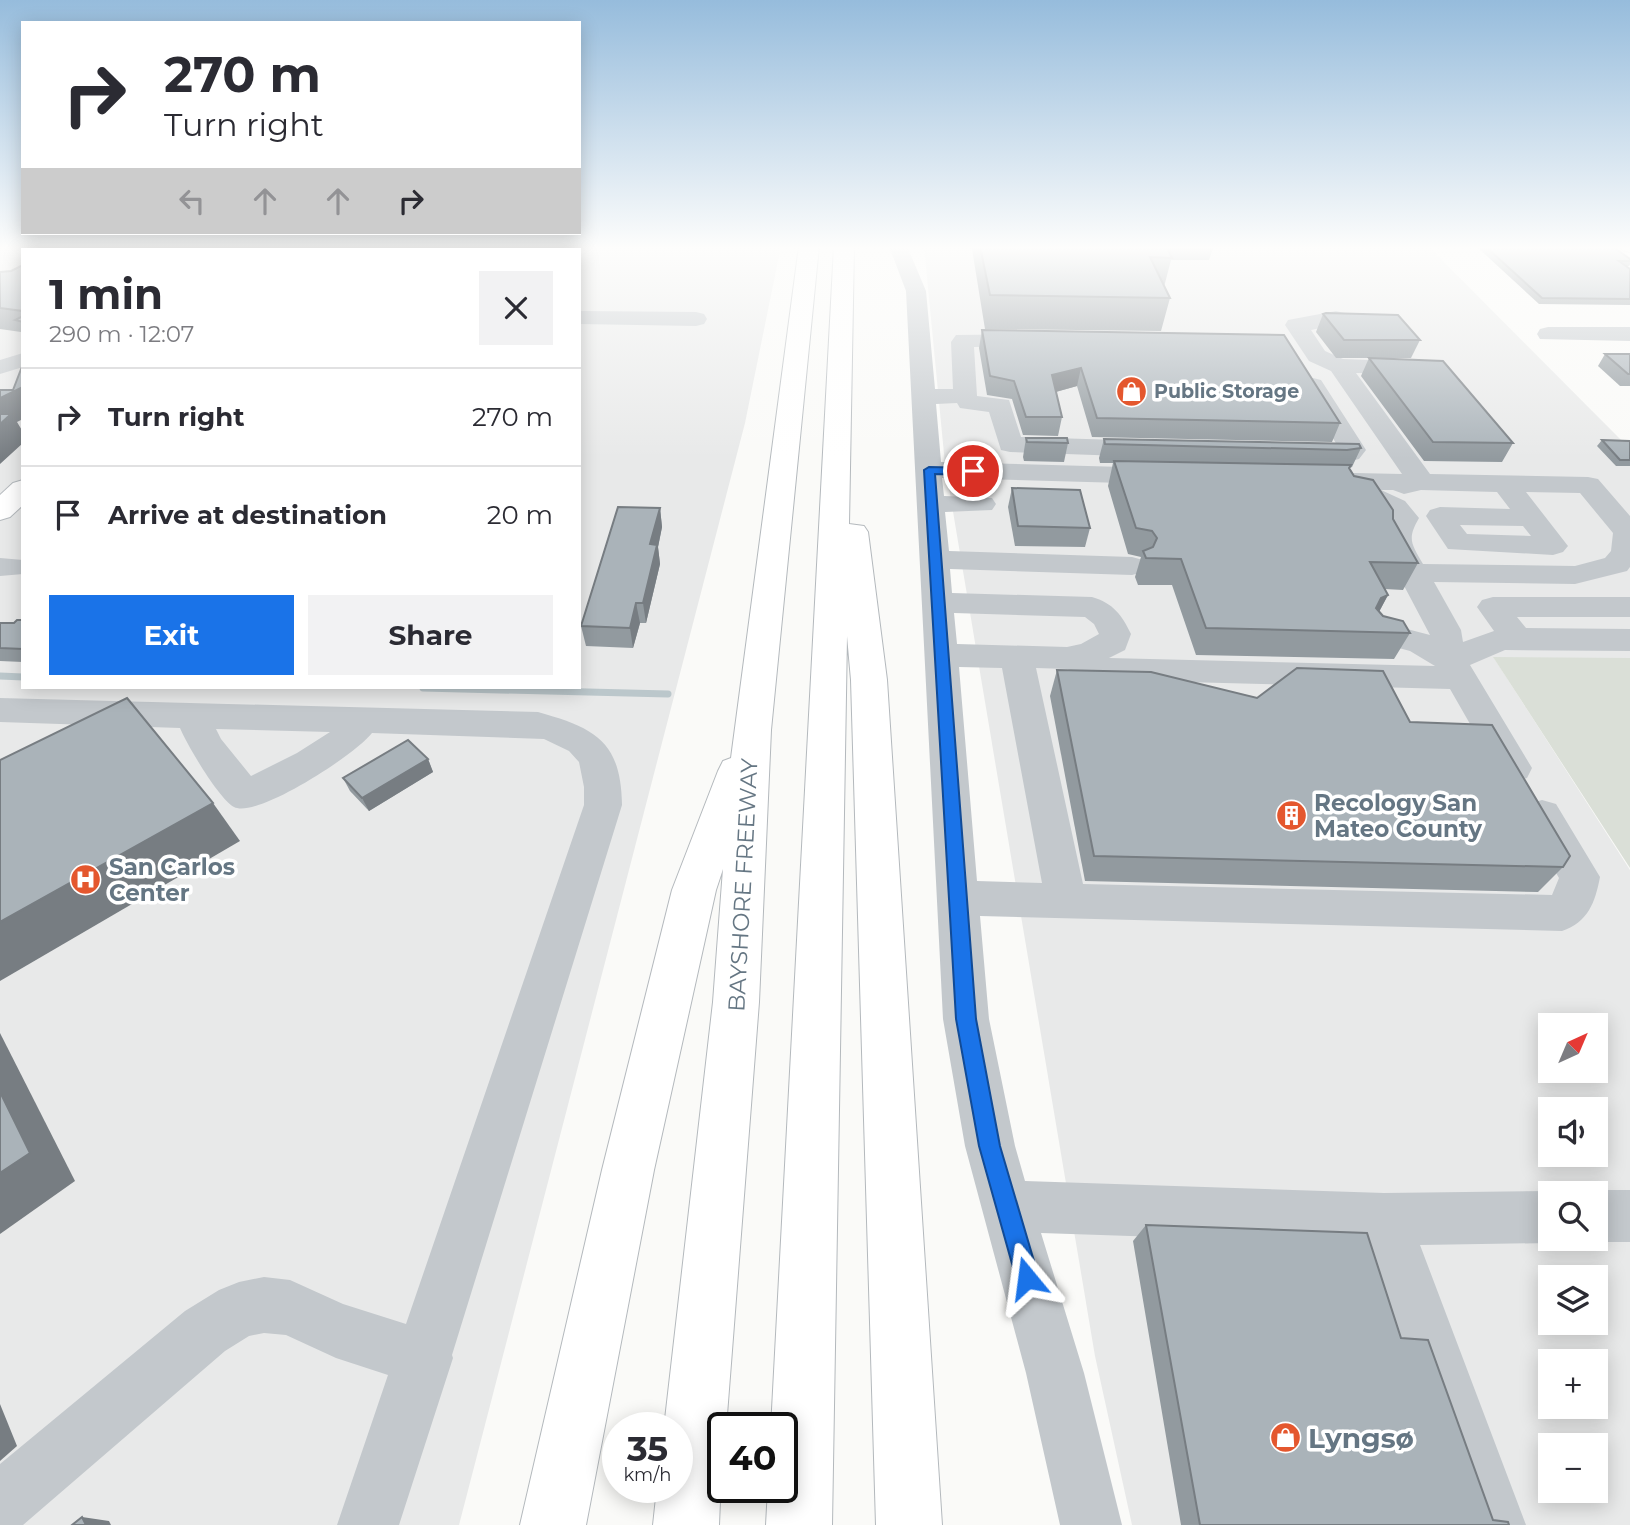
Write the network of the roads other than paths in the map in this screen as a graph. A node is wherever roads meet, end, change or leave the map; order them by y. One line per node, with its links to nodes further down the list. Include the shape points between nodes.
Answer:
1 (589, 317): 6 (street)
2 (801, 317): 51 (main road, BAYSHORE FREEWAY)
3 (842, 317): 19 (main road)
4 (931, 317): 18 (street)
5 (1336, 318): 14 (street, via 1296,325 1317,356)
6 (696, 319)
7 (1548, 334): 8 (street)
8 (1630, 334)
9 (1053, 339): 17 (street, via 964,340)
10 (1282, 343): 21 (street, via 1287,344 1353,450)
11 (0, 346): 12 (street)
12 (21, 350)
13 (21, 361): 15 (street)
14 (1339, 366): 16 (street); 26 (street)
15 (0, 367)
16 (1432, 368)
17 (965, 396): 18 (street); 20 (street, via 975,405 1000,405 1010,443)
18 (924, 397): 22 (street)
19 (839, 408): 64 (main road); 65 (main road, via 869,680)
20 (1171, 449)
21 (1281, 452)
22 (929, 470): 23 (street); 30 (street)
23 (973, 471): 24 (street); 28 (street, via 1003,483)
24 (1191, 477)
25 (1326, 480): 26 (street)
26 (1422, 482): 27 (street); 47 (street, via 1358,494 1387,501 1405,518 1396,533 1397,544 1445,630)
27 (1505, 484): 33 (street); 34 (street, via 1588,485)
28 (1107, 488)
29 (21, 491): 32 (main road)
30 (932, 504): 31 (street); 37 (street)
31 (982, 504)
32 (0, 511)
33 (1532, 518)
34 (1629, 533): 36 (street, via 1626,551 1616,565 1575,576)
35 (1132, 566): 37 (street)
36 (1423, 573)
37 (938, 582): 42 (street, via 1092,607 1107,618 1115,634 1113,642); 44 (street)
38 (1630, 607): 40 (street, via 1493,607)
39 (1380, 633): 47 (street, via 1420,643)
40 (1517, 639): 41 (street); 47 (street, via 1501,639)
41 (1630, 640)
42 (1102, 648): 43 (street); 46 (street)
43 (1193, 648)
44 (941, 655): 45 (street); 52 (street)
45 (1017, 657): 46 (street); 53 (street)
46 (1067, 658): 47 (street, via 1107,668)
47 (1455, 669): 53 (street, via 1580,877 1575,899 1562,914)
48 (0, 709): 49 (street)
49 (202, 715): 50 (street); 50 (street, via 198,727 205,745 245,796 339,744 356,732)
50 (363, 720): 59 (street, via 538,725 563,731 590,748 604,775 603,805)
51 (752, 730): 62 (main road, via 694,890 628,1170); 63 (main road, BAYSHORE FREEWAY, via 736,1002)
52 (957, 898): 53 (street); 54 (street, via 966,1019 990,1146)
53 (1066, 901)
54 (1007, 1206): 58 (street); 66 (street, via 1055,1373)
55 (1608, 1216): 56 (street)
56 (1630, 1216)
57 (1538, 1217): 58 (street)
58 (1384, 1219): 67 (street)
59 (425, 1357): 60 (street, via 336,1330 290,1308 264,1305 239,1310 205,1331); 61 (street)
60 (0, 1504)
61 (368, 1525)
62 (553, 1525)
63 (686, 1525)
64 (799, 1525)
65 (909, 1525)
66 (1091, 1525)
67 (1495, 1525)

